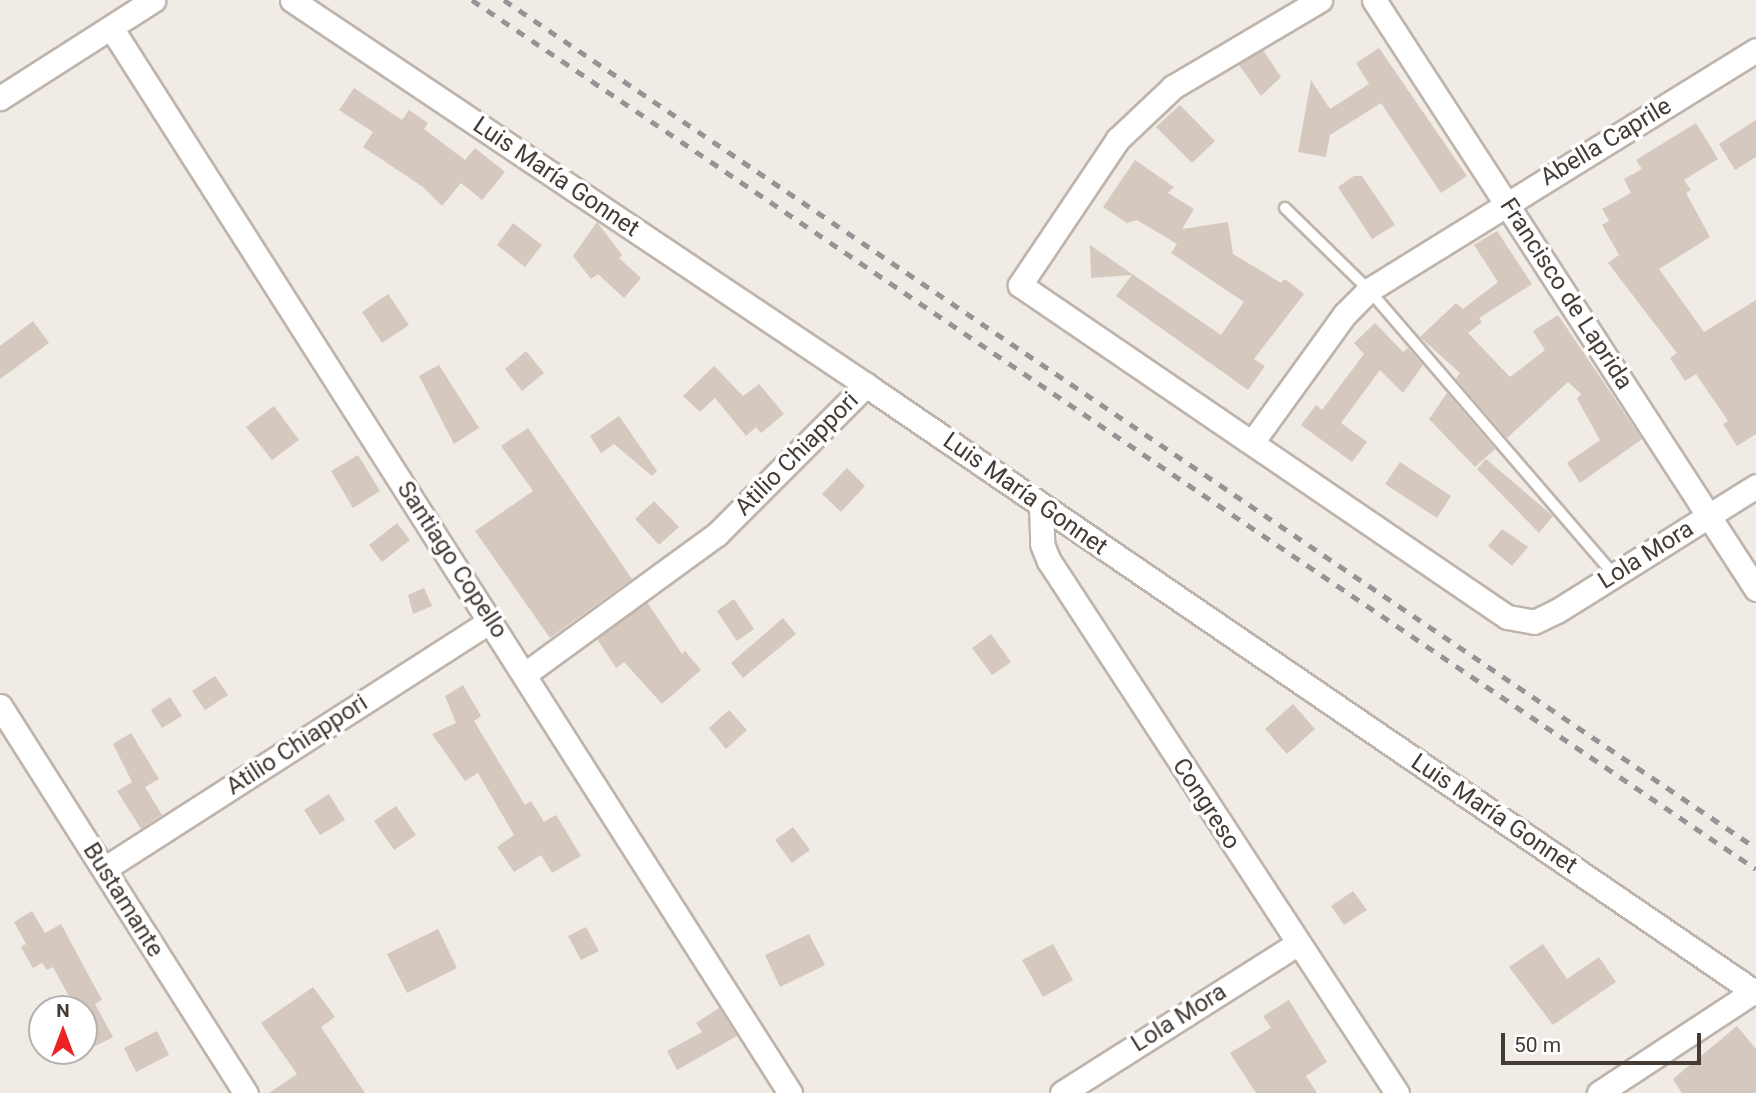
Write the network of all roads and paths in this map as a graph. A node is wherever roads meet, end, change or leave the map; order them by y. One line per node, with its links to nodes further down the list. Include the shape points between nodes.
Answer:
1 (153, 0): 5 (street)
2 (292, 0): 11 (street, Luis María Gonnet)
3 (1320, 0): 12 (street, via 1173,87 1118,139 1020,285)
4 (1374, 0): 8 (street, Francisco de Laprida)
5 (112, 29): 7 (street); 18 (street, Santiago Copello)
6 (1756, 50): 8 (street, Abella Caprile)
7 (0, 98)
8 (1507, 203): 10 (street, Abella Caprile); 15 (street, Francisco de Laprida)
9 (1285, 208): 10 (lane)
10 (1369, 290): 12 (street, Abella Caprile, via 1345,314); 16 (lane)
11 (866, 385): 14 (street, Luis María Gonnet); 19 (street, Atilio Chiappori, via 717,534)
12 (1253, 440): 16 (street, Lola Mora, via 1507,617 1534,622)
13 (1756, 486): 15 (street, Lola Mora)
14 (1041, 506): 22 (street, Congreso, via 1042,544 1049,561); 23 (street, Luis María Gonnet)
15 (1710, 515): 16 (street, Lola Mora); 17 (street, Francisco de Laprida)
16 (1614, 575)
17 (1756, 589)
18 (491, 621): 19 (street, Santiago Copello); 21 (street, Atilio Chiappori)
19 (525, 674): 25 (street, Santiago Copello)
20 (0, 706): 21 (street, Bustamante)
21 (104, 869): 24 (street, Bustamante)
22 (1297, 944): 26 (street, Lola Mora); 27 (street, Congreso)
23 (1755, 992): 28 (street)
24 (246, 1093)
25 (790, 1093)
26 (1062, 1093)
27 (1396, 1093)
28 (1599, 1093)

